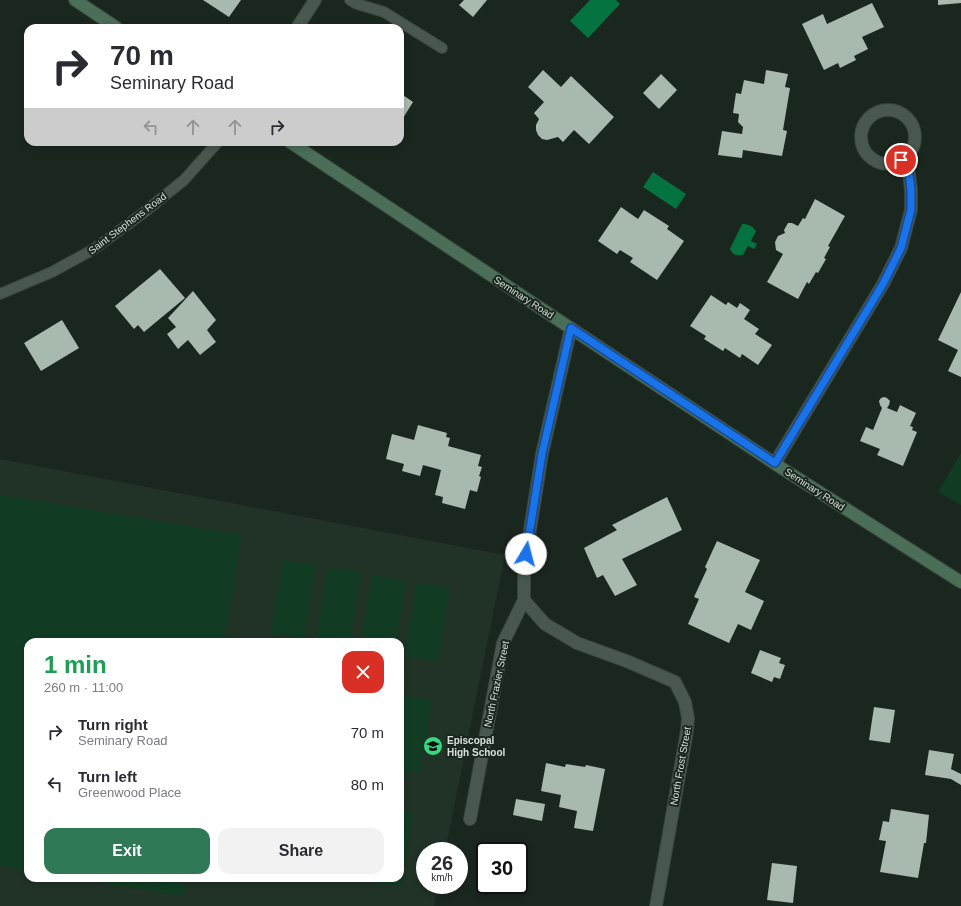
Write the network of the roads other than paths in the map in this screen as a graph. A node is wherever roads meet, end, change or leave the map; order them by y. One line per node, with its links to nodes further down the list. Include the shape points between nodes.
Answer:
1 (75, 0): 4 (main road)
2 (315, 0): 5 (street)
3 (350, 0): 6 (lane, via 384,12)
4 (111, 24)
5 (299, 24)
6 (403, 24)
7 (404, 24): 8 (lane)
8 (442, 48)
9 (214, 146): 12 (lane, Saint Stephens Road, via 184,180 94,249 52,272)
10 (296, 146): 13 (main road, Seminary Road)
11 (901, 160): 11 (street, via 913,148 915,139 911,122 897,111 879,111 865,122 861,139 864,148 868,155 880,162 893,163); 14 (street, via 909,174 911,210 901,248 883,284)
12 (0, 294)
13 (571, 328): 14 (main road, Seminary Road); 16 (street, via 542,454 524,568)
14 (775, 463): 15 (main road, Seminary Road)
15 (961, 582)
16 (524, 600): 17 (street, North Frazier Street, via 503,643); 18 (street, North Frost Street, via 545,624 577,643 675,682 685,702 687,732)
17 (470, 819)
18 (656, 906)

